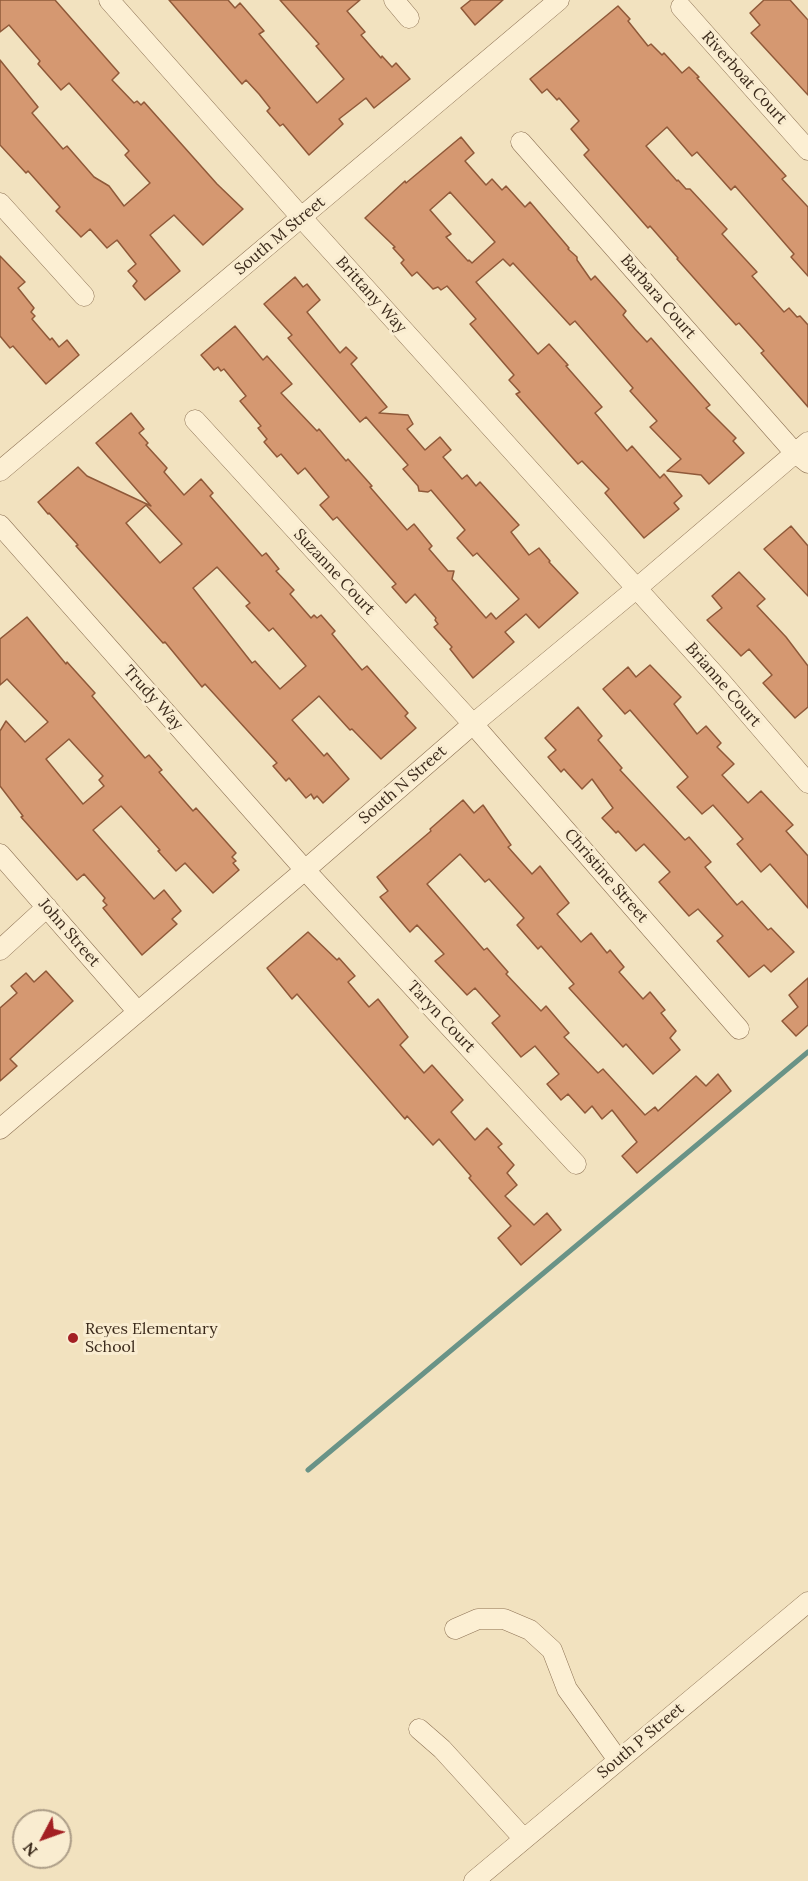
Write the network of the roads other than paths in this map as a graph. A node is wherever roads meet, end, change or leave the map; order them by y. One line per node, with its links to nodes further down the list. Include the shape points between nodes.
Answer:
1 (108, 0): 9 (street, Brittany Way)
2 (394, 0): 5 (street)
3 (559, 0): 9 (street, South M Street)
4 (681, 6): 7 (street, Riverboat Court)
5 (409, 18)
6 (521, 142): 12 (street, Barbara Court)
7 (808, 150)
8 (0, 203): 10 (street)
9 (301, 217): 13 (street, South M Street); 15 (street, Brittany Way)
10 (84, 296)
11 (195, 420): 16 (street, Suzanne Court)
12 (804, 452): 15 (street, South N Street)
13 (0, 471)
14 (0, 525): 19 (street, Trudy Way)
15 (637, 588): 16 (street, South N Street); 17 (street, Brianne Court)
16 (473, 724): 19 (street, South N Street); 23 (street, Christine Street)
17 (808, 783)
18 (0, 854): 20 (street, John Street)
19 (305, 870): 22 (street, South N Street); 25 (street, Taryn Court)
20 (47, 907): 21 (street); 22 (street, John Street)
21 (0, 950)
22 (138, 1012): 24 (street, South N Street)
23 (739, 1029)
24 (0, 1129)
25 (576, 1164)
26 (808, 1602): 29 (street, South P Street)
27 (455, 1629): 29 (street, via 478,1619 504,1619 530,1630 552,1650 567,1689)
28 (419, 1729): 30 (street)
29 (618, 1760): 30 (street, South P Street)
30 (524, 1839): 31 (street, South P Street)
31 (474, 1881)

